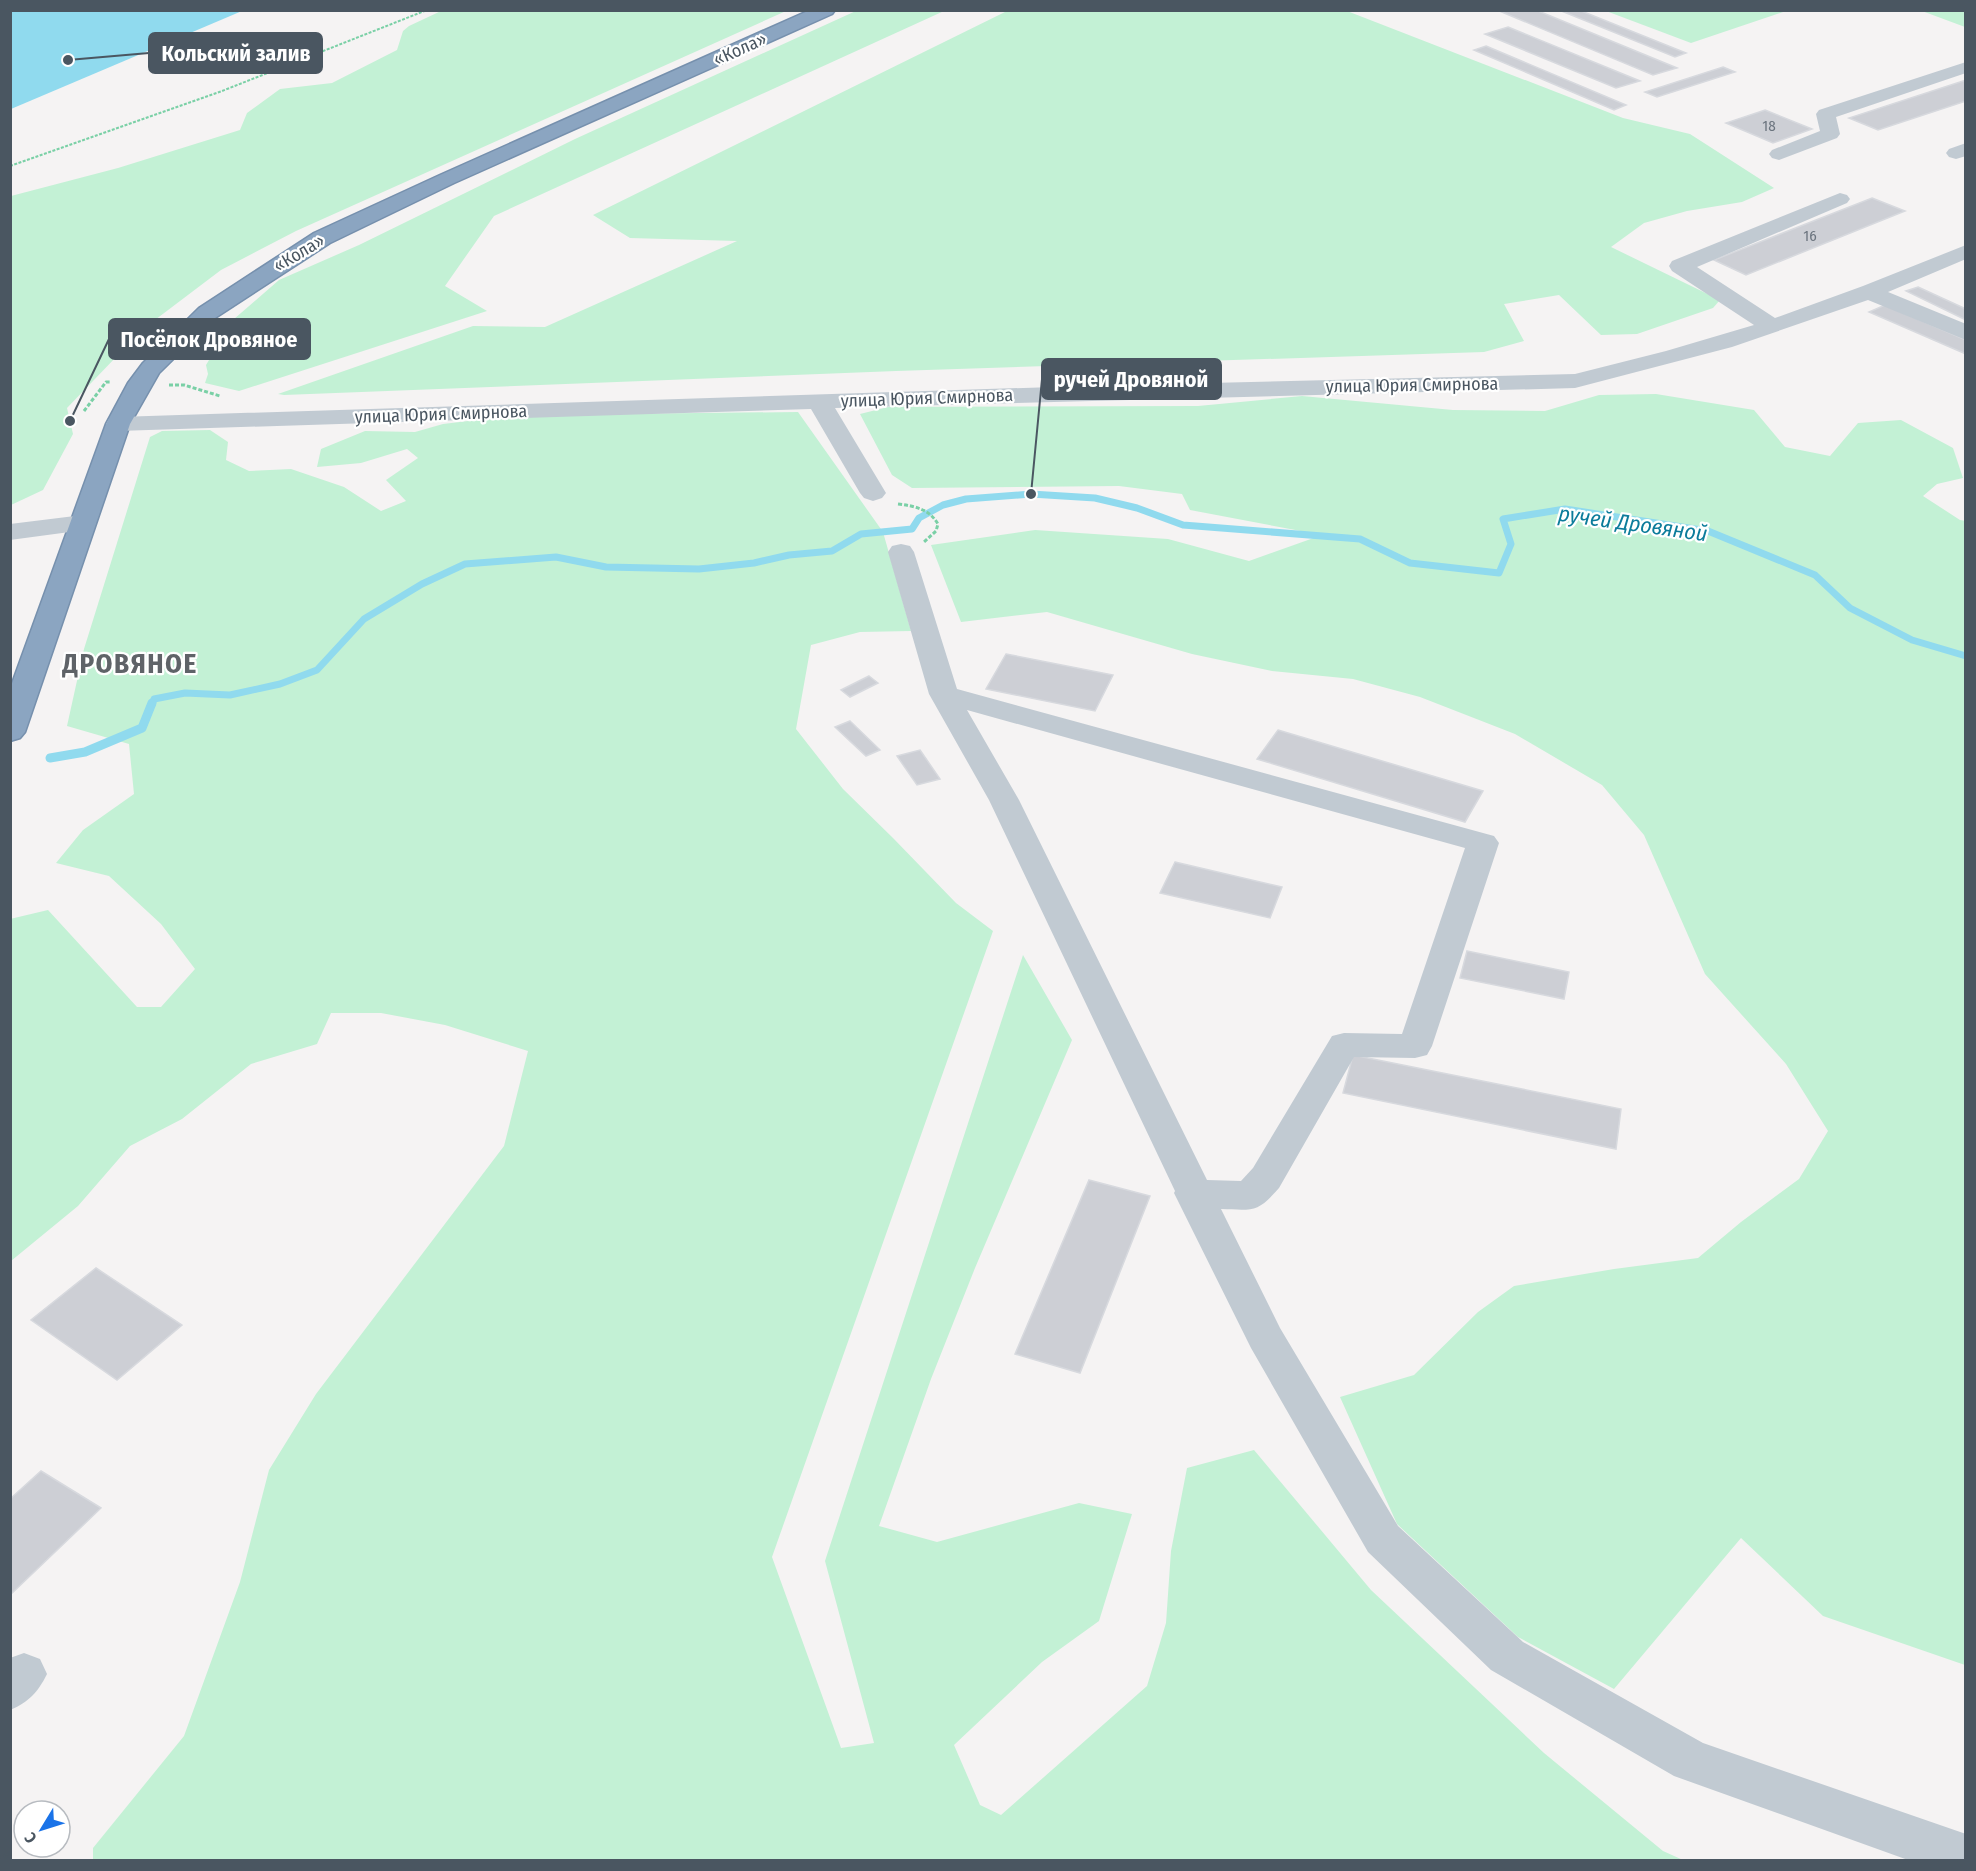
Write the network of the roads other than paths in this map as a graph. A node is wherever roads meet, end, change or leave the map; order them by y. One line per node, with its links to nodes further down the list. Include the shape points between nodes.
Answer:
1 (826, 10): 10 (highway, «Кола», via 322,238 207,313 167,351 140,384)
2 (1965, 67): 3 (street, via 1826,114 1830,134)
3 (1779, 154)
4 (1840, 199): 7 (street, via 1680,266)
5 (1959, 260): 6 (street, улица Юрия Смирнова)
6 (1869, 292): 7 (street, улица Юрия Смирнова); 8 (street)
7 (1772, 326): 9 (street, улица Юрия Смирнова, via 1644,365 1575,381)
8 (1965, 333)
9 (819, 402): 10 (street, улица Юрия Смирнова); 11 (street)
10 (118, 424): 12 (highway, «Кола»)
11 (873, 493)
12 (83, 523): 13 (street); 16 (highway, «Кола»)
13 (10, 532)
14 (901, 552): 15 (street)
15 (944, 694): 17 (street, via 1004,800); 17 (street, via 1483,843 1415,1046 1344,1045 1266,1179 1250,1196)
16 (10, 732)
17 (1193, 1193): 18 (street, via 1265,1337 1383,1539 1507,1656 1690,1760)
18 (1965, 1858)

